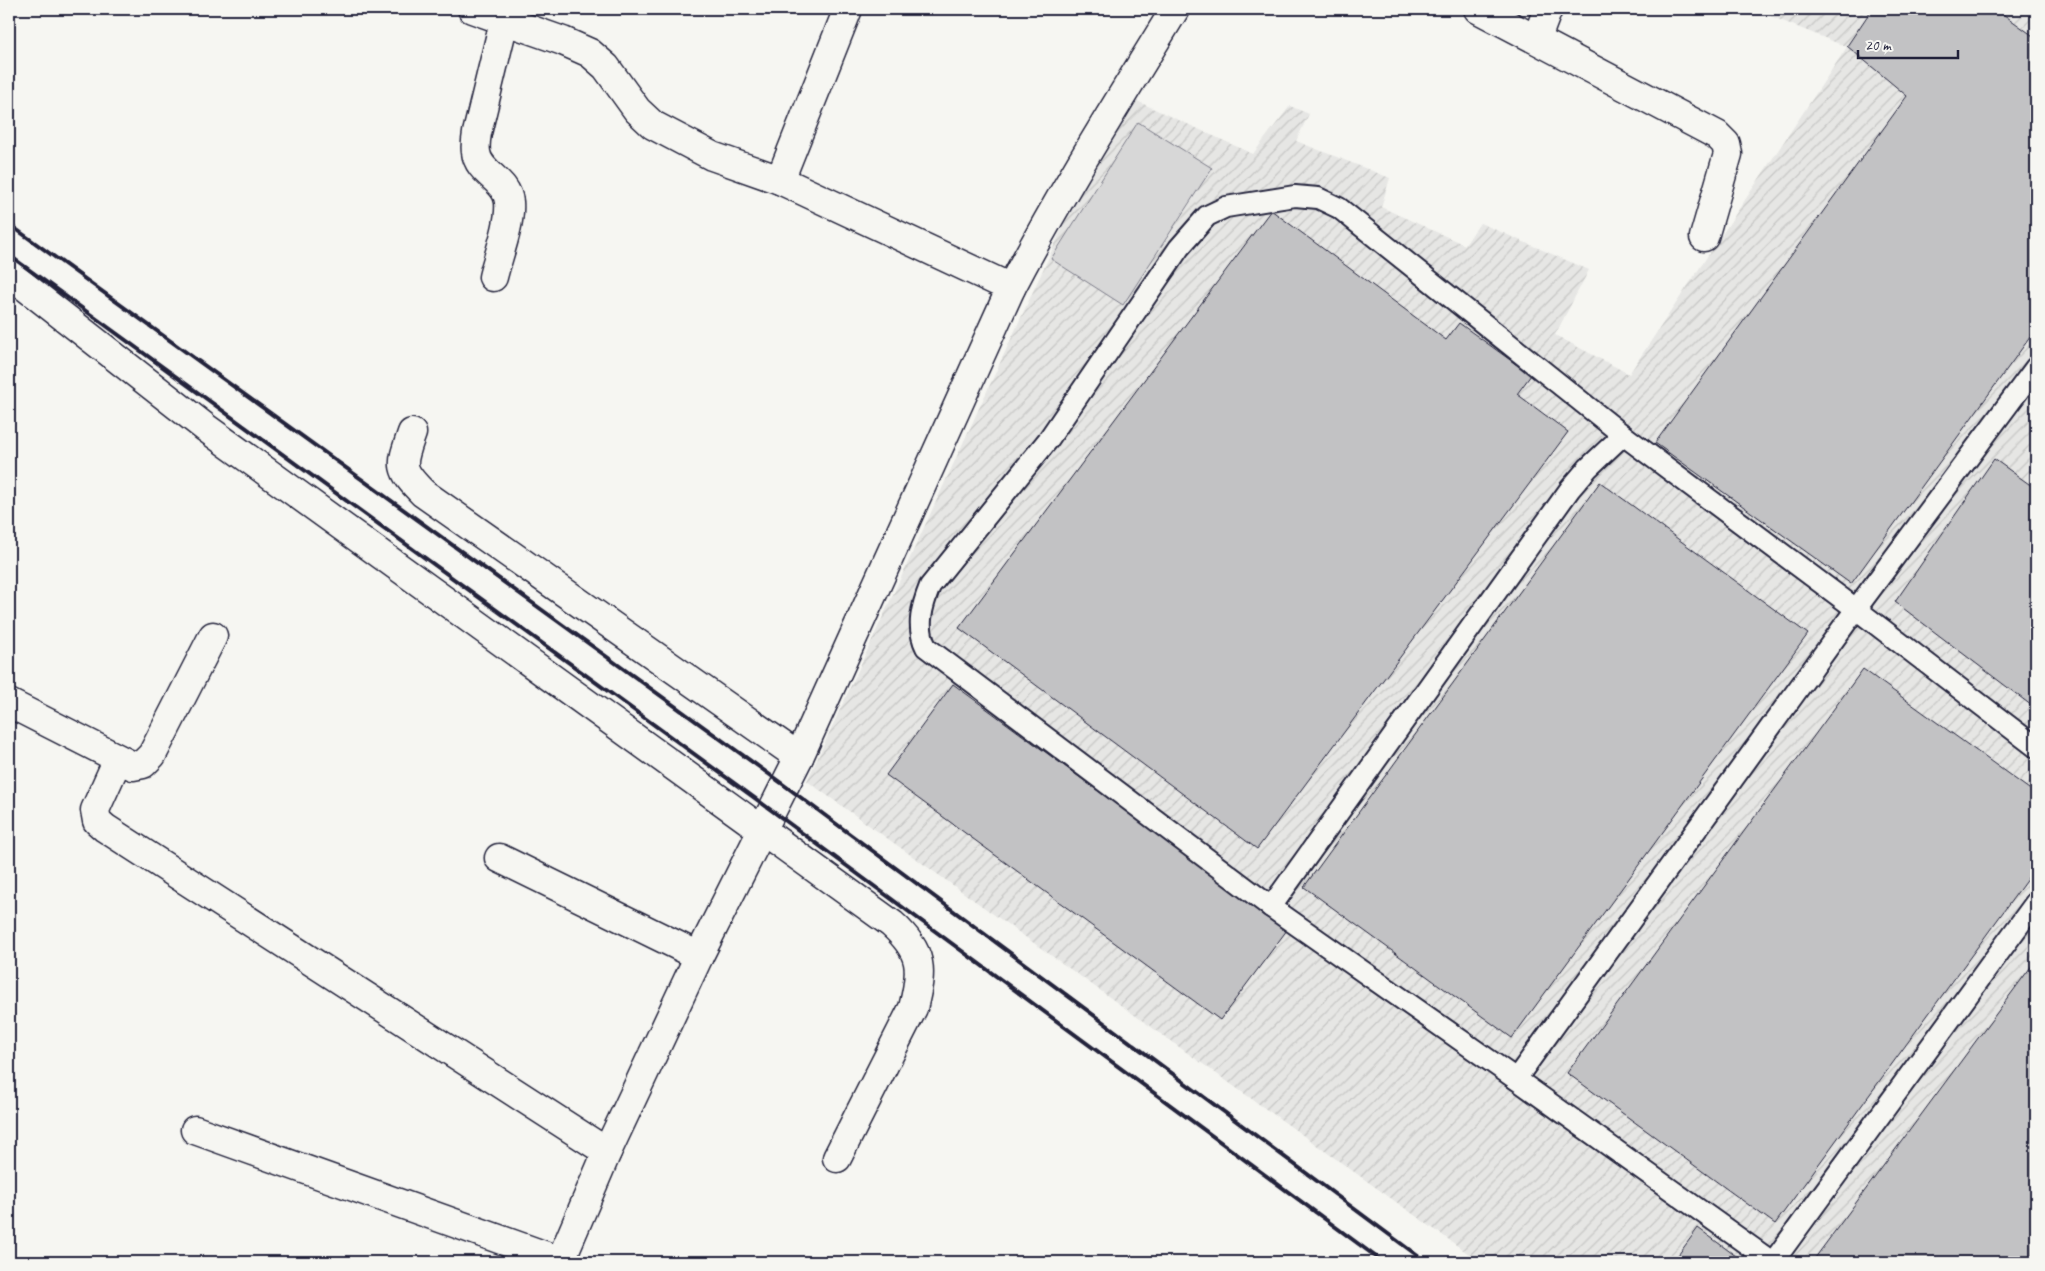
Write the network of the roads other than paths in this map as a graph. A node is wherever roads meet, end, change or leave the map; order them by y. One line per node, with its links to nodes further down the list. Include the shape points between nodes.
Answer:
1 (472, 9): 6 (street)
2 (848, 9): 8 (street)
3 (1175, 9): 12 (street, via 1080,163)
4 (1478, 9): 7 (street)
5 (1548, 9): 7 (street)
6 (505, 14): 8 (street, via 590,53 606,66 637,110 653,125 712,156); 11 (street, via 477,133 476,153 481,165 503,186 509,202)
7 (1537, 38): 9 (street, via 1717,135 1726,144 1728,154)
8 (780, 180): 12 (street)
9 (1704, 237)
10 (9, 274): 22 (street, via 206,428)
11 (493, 277)
12 (1011, 288): 20 (street)
13 (2036, 367): 16 (lane)
14 (412, 434): 20 (street, via 403,468 423,493)
15 (1623, 435): 16 (lane); 25 (lane, via 1570,489); 25 (lane, via 1339,208 1318,198 1295,196 1226,207 1207,216 1179,248 1048,440 930,586 923,602 920,630 926,647)
16 (1856, 609): 19 (lane); 27 (lane)
17 (213, 636): 21 (street, via 152,755 143,764 133,766)
18 (9, 702): 21 (street)
19 (2036, 747)
20 (799, 757): 22 (street)
21 (118, 758): 29 (street, via 95,810 97,821 104,828)
22 (762, 830): 26 (street); 30 (street, via 892,924 916,953 920,981 913,1008)
23 (499, 858): 26 (street)
24 (2036, 902): 32 (lane)
25 (1270, 907): 27 (lane)
26 (700, 956): 29 (street)
27 (1516, 1078): 32 (lane)
28 (195, 1130): 31 (street)
29 (607, 1152): 31 (street)
30 (837, 1158)
31 (561, 1262)
32 (1772, 1262)

